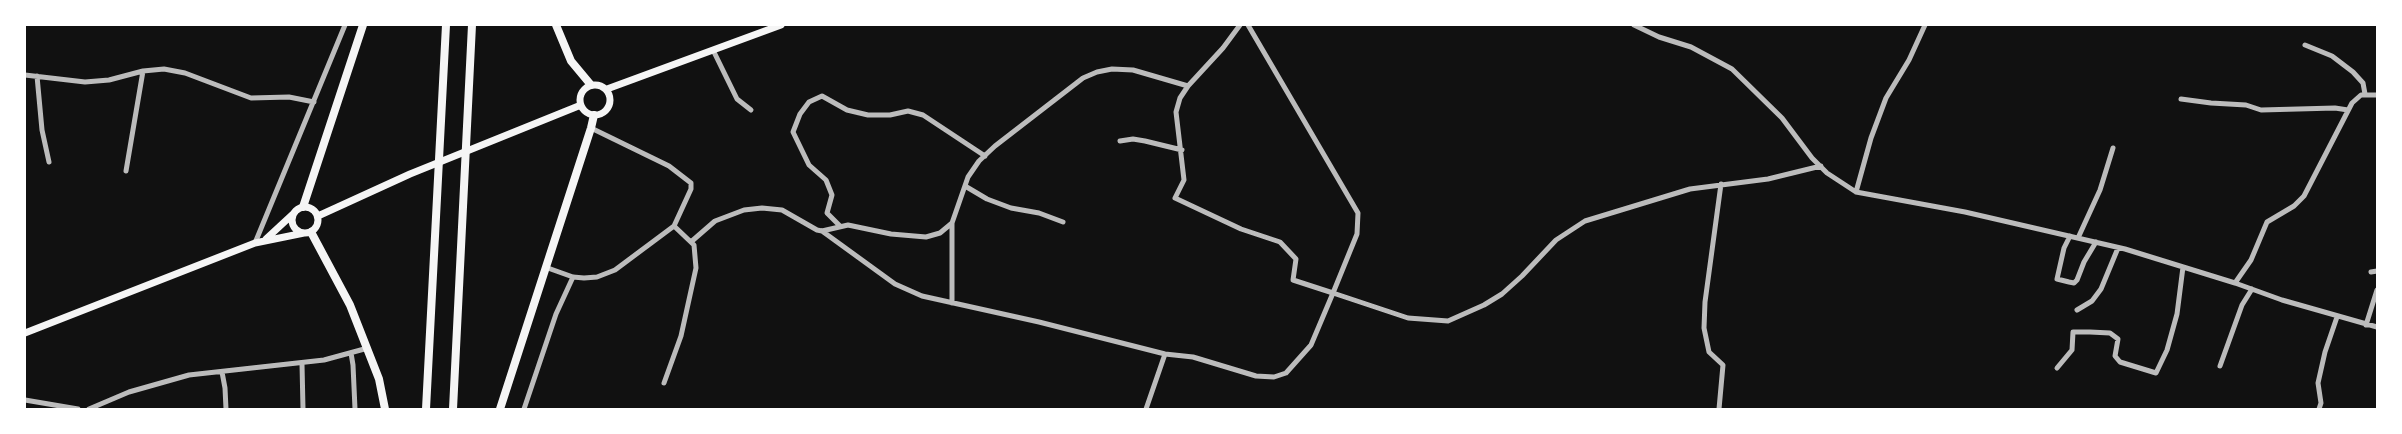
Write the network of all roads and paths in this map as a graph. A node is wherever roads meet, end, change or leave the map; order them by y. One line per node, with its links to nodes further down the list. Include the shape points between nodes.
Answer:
1 (345, 25): 22 (street)
2 (362, 25): 38 (highway)
3 (446, 25): 84 (highway)
4 (472, 25): 85 (highway)
5 (556, 25): 16 (highway, via 571,61)
6 (781, 25): 12 (main road)
7 (1240, 25): 17 (street)
8 (1248, 25): 62 (street, via 1358,213 1357,234)
9 (1634, 25): 33 (street, via 1698,50 1732,69 1782,118)
10 (1925, 25): 37 (street, via 1886,98)
11 (2305, 46): 19 (street, via 2332,56 2353,72 2363,83)
12 (712, 50): 18 (main road); 24 (street, via 736,98)
13 (143, 71): 15 (street, via 109,80 85,82); 22 (street, via 175,71 251,98 288,97); 34 (street)
14 (25, 75): 15 (street)
15 (36, 76): 32 (street)
16 (591, 85): 18 (main road); 23 (main road, via 580,95)
17 (1188, 86): 30 (street, via 1176,112); 31 (street, via 1133,70 1096,72 1083,78)
18 (607, 89): 26 (main road, via 606,110)
19 (2365, 94): 20 (street); 25 (street, via 2356,97)
20 (2377, 95)
21 (2181, 99): 25 (street, via 2246,105 2261,110)
22 (314, 102): 52 (street)
23 (581, 105): 26 (main road); 40 (main road, via 410,174)
24 (751, 110)
25 (2348, 110): 59 (street, via 2304,196 2268,222 2251,260)
26 (594, 115): 27 (highway)
27 (591, 128): 43 (street, via 669,166 691,183); 54 (highway)
28 (1120, 141): 30 (street, via 1140,140)
29 (2113, 148): 48 (street, via 2100,190)
30 (1182, 150): 62 (street, via 1184,180 1175,198 1241,229 1280,242 1296,258 1294,280)
31 (985, 156): 36 (street); 44 (street, via 923,115 908,111 890,115 868,114 847,110 822,96 809,102 793,132 809,165 826,180 832,195 827,213)
32 (48, 162)
33 (1821, 166): 35 (street, via 1768,179); 37 (street)
34 (126, 170)
35 (1721, 184): 62 (street, via 1690,189 1585,221 1556,240 1502,294 1448,322 1408,318); 89 (street, via 1704,328 1709,352 1722,365)
36 (965, 186): 41 (street, via 1011,208); 42 (street)
37 (1856, 192): 47 (street)
38 (303, 207): 39 (main road); 40 (main road, via 312,208)
39 (295, 212): 46 (main road, via 294,227); 49 (main road)
40 (318, 216): 46 (main road, via 317,225)
41 (1064, 222)
42 (952, 223): 44 (street, via 940,233 926,237); 63 (street)
43 (674, 226): 50 (street); 58 (street, via 615,270 597,277)
44 (840, 226): 45 (street)
45 (822, 231): 50 (street, via 782,210 762,208 744,210 715,221); 63 (street, via 895,284 922,296)
46 (307, 232): 49 (main road); 69 (highway, via 350,305)
47 (2070, 236): 48 (street); 51 (street, via 2064,248 2058,279 2069,282 2077,280)
48 (2078, 238): 51 (street)
49 (265, 239): 52 (main road)
50 (692, 241): 76 (street, via 696,255 694,280 681,336)
51 (2096, 242): 53 (street)
52 (255, 243): 68 (main road)
53 (2118, 248): 55 (street); 64 (street, via 2101,290)
54 (545, 267): 58 (street); 86 (highway)
55 (2183, 267): 59 (street); 74 (street, via 2177,314 2167,350 2156,373 2120,362 2115,356 2118,340 2110,333 2073,332 2072,350)
56 (2377, 271): 57 (street)
57 (2371, 272)
58 (573, 277): 87 (street, via 543,350)
59 (2234, 283): 60 (street)
60 (2252, 289): 65 (street); 73 (street, via 2242,305)
61 (2377, 290): 66 (street)
62 (1334, 292): 71 (street, via 1311,345 1286,373 1274,377 1256,376 1193,358)
63 (952, 303): 71 (street)
64 (2078, 310)
65 (2337, 316): 66 (street); 90 (street, via 2324,352 2318,382)
66 (2366, 324): 67 (street)
67 (2377, 327)
68 (25, 333)
69 (368, 348): 70 (street); 83 (highway)
70 (351, 352): 72 (street); 82 (street)
71 (1165, 354): 88 (street)
72 (302, 364): 75 (street); 81 (street)
73 (2220, 366)
74 (2057, 368)
75 (222, 372): 79 (street, via 173,379 129,392); 80 (street)
76 (664, 383)
77 (25, 400): 78 (street)
78 (78, 409)
79 (89, 409)
80 (226, 409)
81 (303, 409)
82 (354, 409)
83 (385, 409)
84 (426, 409)
85 (453, 409)
86 (500, 409)
87 (524, 409)
88 (1146, 409)
89 (1718, 409)
90 (2319, 409)

